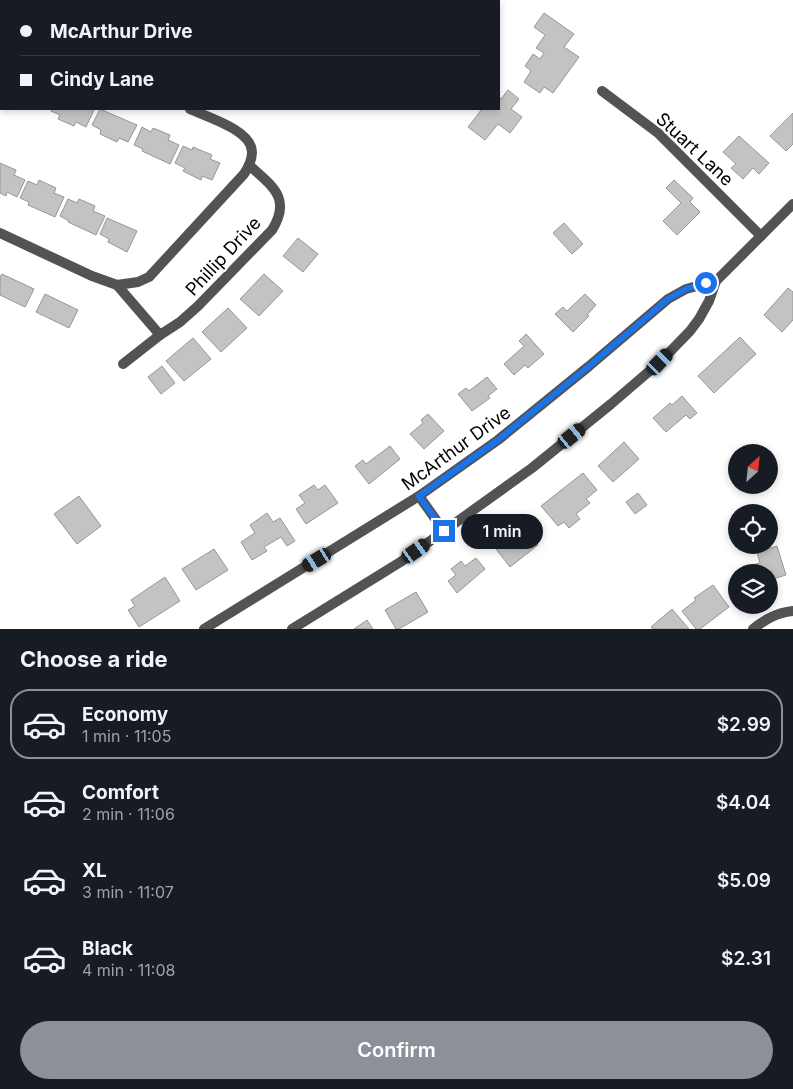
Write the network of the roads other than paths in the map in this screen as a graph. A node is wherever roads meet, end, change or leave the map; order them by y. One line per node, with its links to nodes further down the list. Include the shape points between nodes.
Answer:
1 (602, 91): 6 (street, Stuart Lane, via 658,133)
2 (192, 110): 3 (street, via 241,132 252,152)
3 (249, 165): 8 (street, via 149,277); 9 (street, Phillip Drive, via 277,193 281,203 277,222 198,306)
4 (793, 204): 6 (street, McArthur Drive)
5 (0, 233): 8 (street)
6 (761, 236): 7 (street, McArthur Drive)
7 (716, 281): 11 (street, McArthur Drive, via 695,286 668,299 498,440); 12 (street, McArthur Drive, via 700,320 660,362 532,468)
8 (117, 285): 9 (street)
9 (160, 335): 10 (street, Phillip Drive)
10 (123, 364)
11 (419, 496): 12 (street); 14 (street, McArthur Drive)
12 (444, 531): 15 (street, McArthur Drive)
13 (793, 612): 16 (street, via 779,613)
14 (204, 629)
15 (292, 629)
16 (753, 629)

